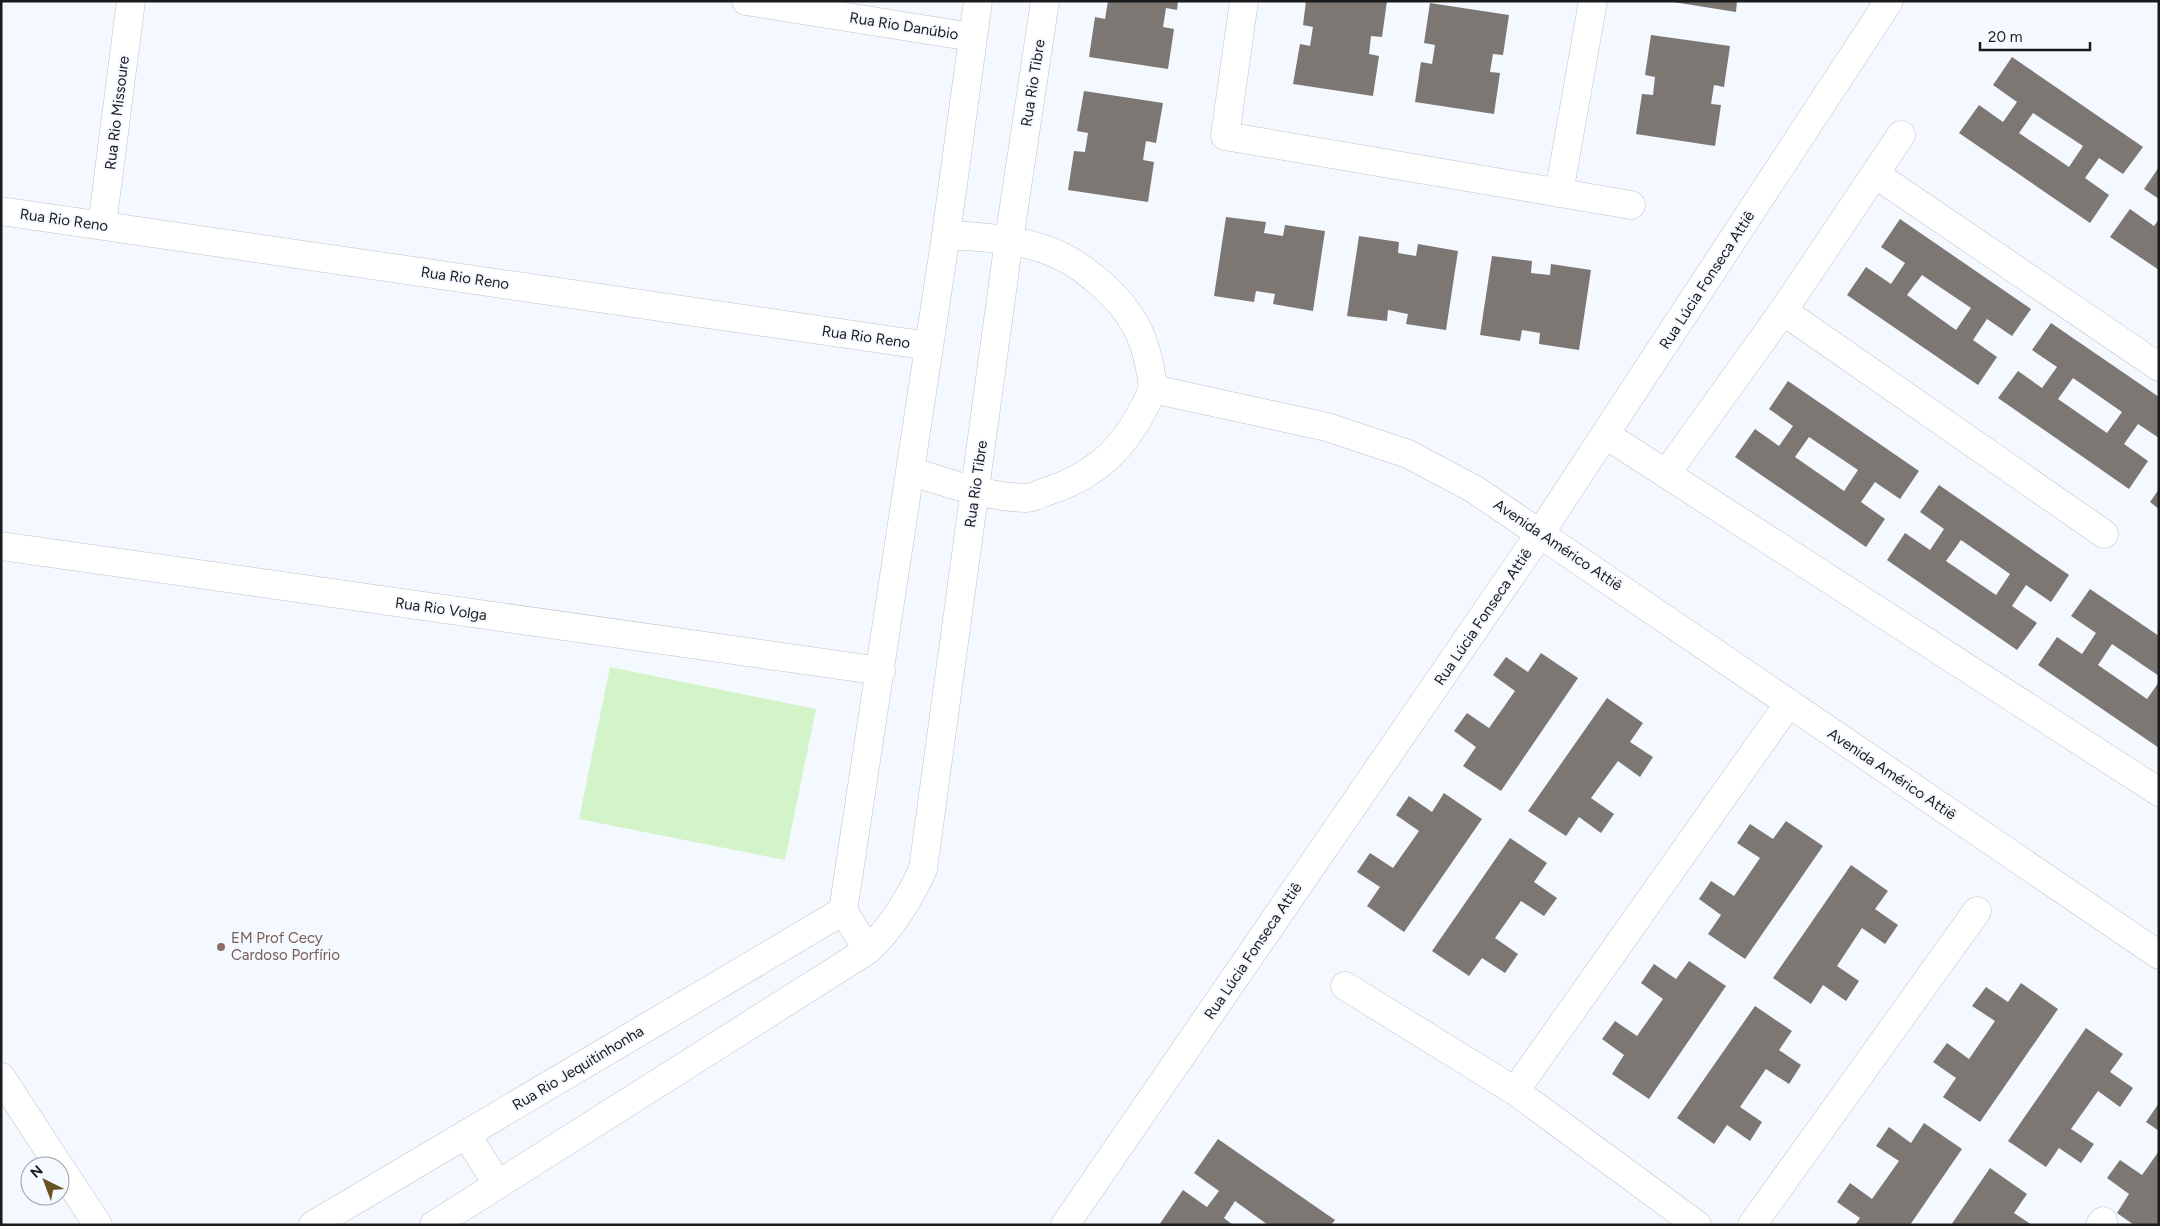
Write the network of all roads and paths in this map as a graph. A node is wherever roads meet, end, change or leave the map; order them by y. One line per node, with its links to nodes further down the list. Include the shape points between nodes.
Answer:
1 (131, 1): 14 (street, Rua Rio Missoure)
2 (746, 1): 8 (street, Rua Rio Danúbio)
3 (978, 1): 8 (street)
4 (1045, 1): 16 (street, Rua Rio Tibre)
5 (1244, 1): 11 (street, via 1225,136)
6 (1593, 1): 11 (street)
7 (1888, 1): 21 (street, Rua Lúcia Fonseca Attiê)
8 (972, 37): 15 (street)
9 (1901, 135): 10 (street)
10 (1875, 174): 17 (street); 19 (street)
11 (1559, 193): 12 (street)
12 (1631, 205)
13 (1, 211): 14 (street, Rua Rio Reno)
14 (102, 224): 18 (street, Rua Rio Reno)
15 (946, 235): 16 (street); 18 (street)
16 (1009, 240): 20 (street, via 1043,248 1080,266 1110,290 1128,309 1139,330 1150,362); 24 (street, Rua Rio Tibre)
17 (1783, 311): 23 (street); 26 (street)
18 (929, 346): 22 (street)
19 (2159, 367)
20 (1154, 389): 24 (street, via 1125,440 1102,464 1072,483 1027,498); 25 (street, Avenida Américo Attiê, via 1327,428 1408,454 1474,489)
21 (1606, 435): 23 (street); 25 (street, Rua Lúcia Fonseca Attiê)
22 (910, 471): 24 (street); 28 (street)
23 (1666, 474): 30 (street)
24 (975, 491): 33 (street, Rua Rio Tibre, via 923,869 911,896 887,932)
25 (1541, 532): 29 (street, Avenida Américo Attiê); 45 (street, Rua Lúcia Fonseca Attiê)
26 (2104, 534)
27 (1, 546): 28 (street, Rua Rio Volga)
28 (881, 672): 31 (street)
29 (1789, 703): 34 (street, Avenida Américo Attiê); 37 (street)
30 (2159, 792)
31 (843, 911): 33 (street); 38 (street, Rua Rio Jequitinhonha)
32 (1977, 911): 47 (street)
33 (868, 950): 41 (street)
34 (2159, 955)
35 (1345, 986): 37 (street)
36 (1, 1077): 39 (street)
37 (1515, 1091): 46 (street)
38 (466, 1134): 41 (street); 43 (street, Rua Rio Jequitinhonha)
39 (53, 1156)
40 (70, 1182): 42 (street)
41 (498, 1184): 44 (street)
42 (98, 1225)
43 (313, 1225)
44 (434, 1225)
45 (1065, 1225)
46 (1697, 1225)
47 (1752, 1225)

